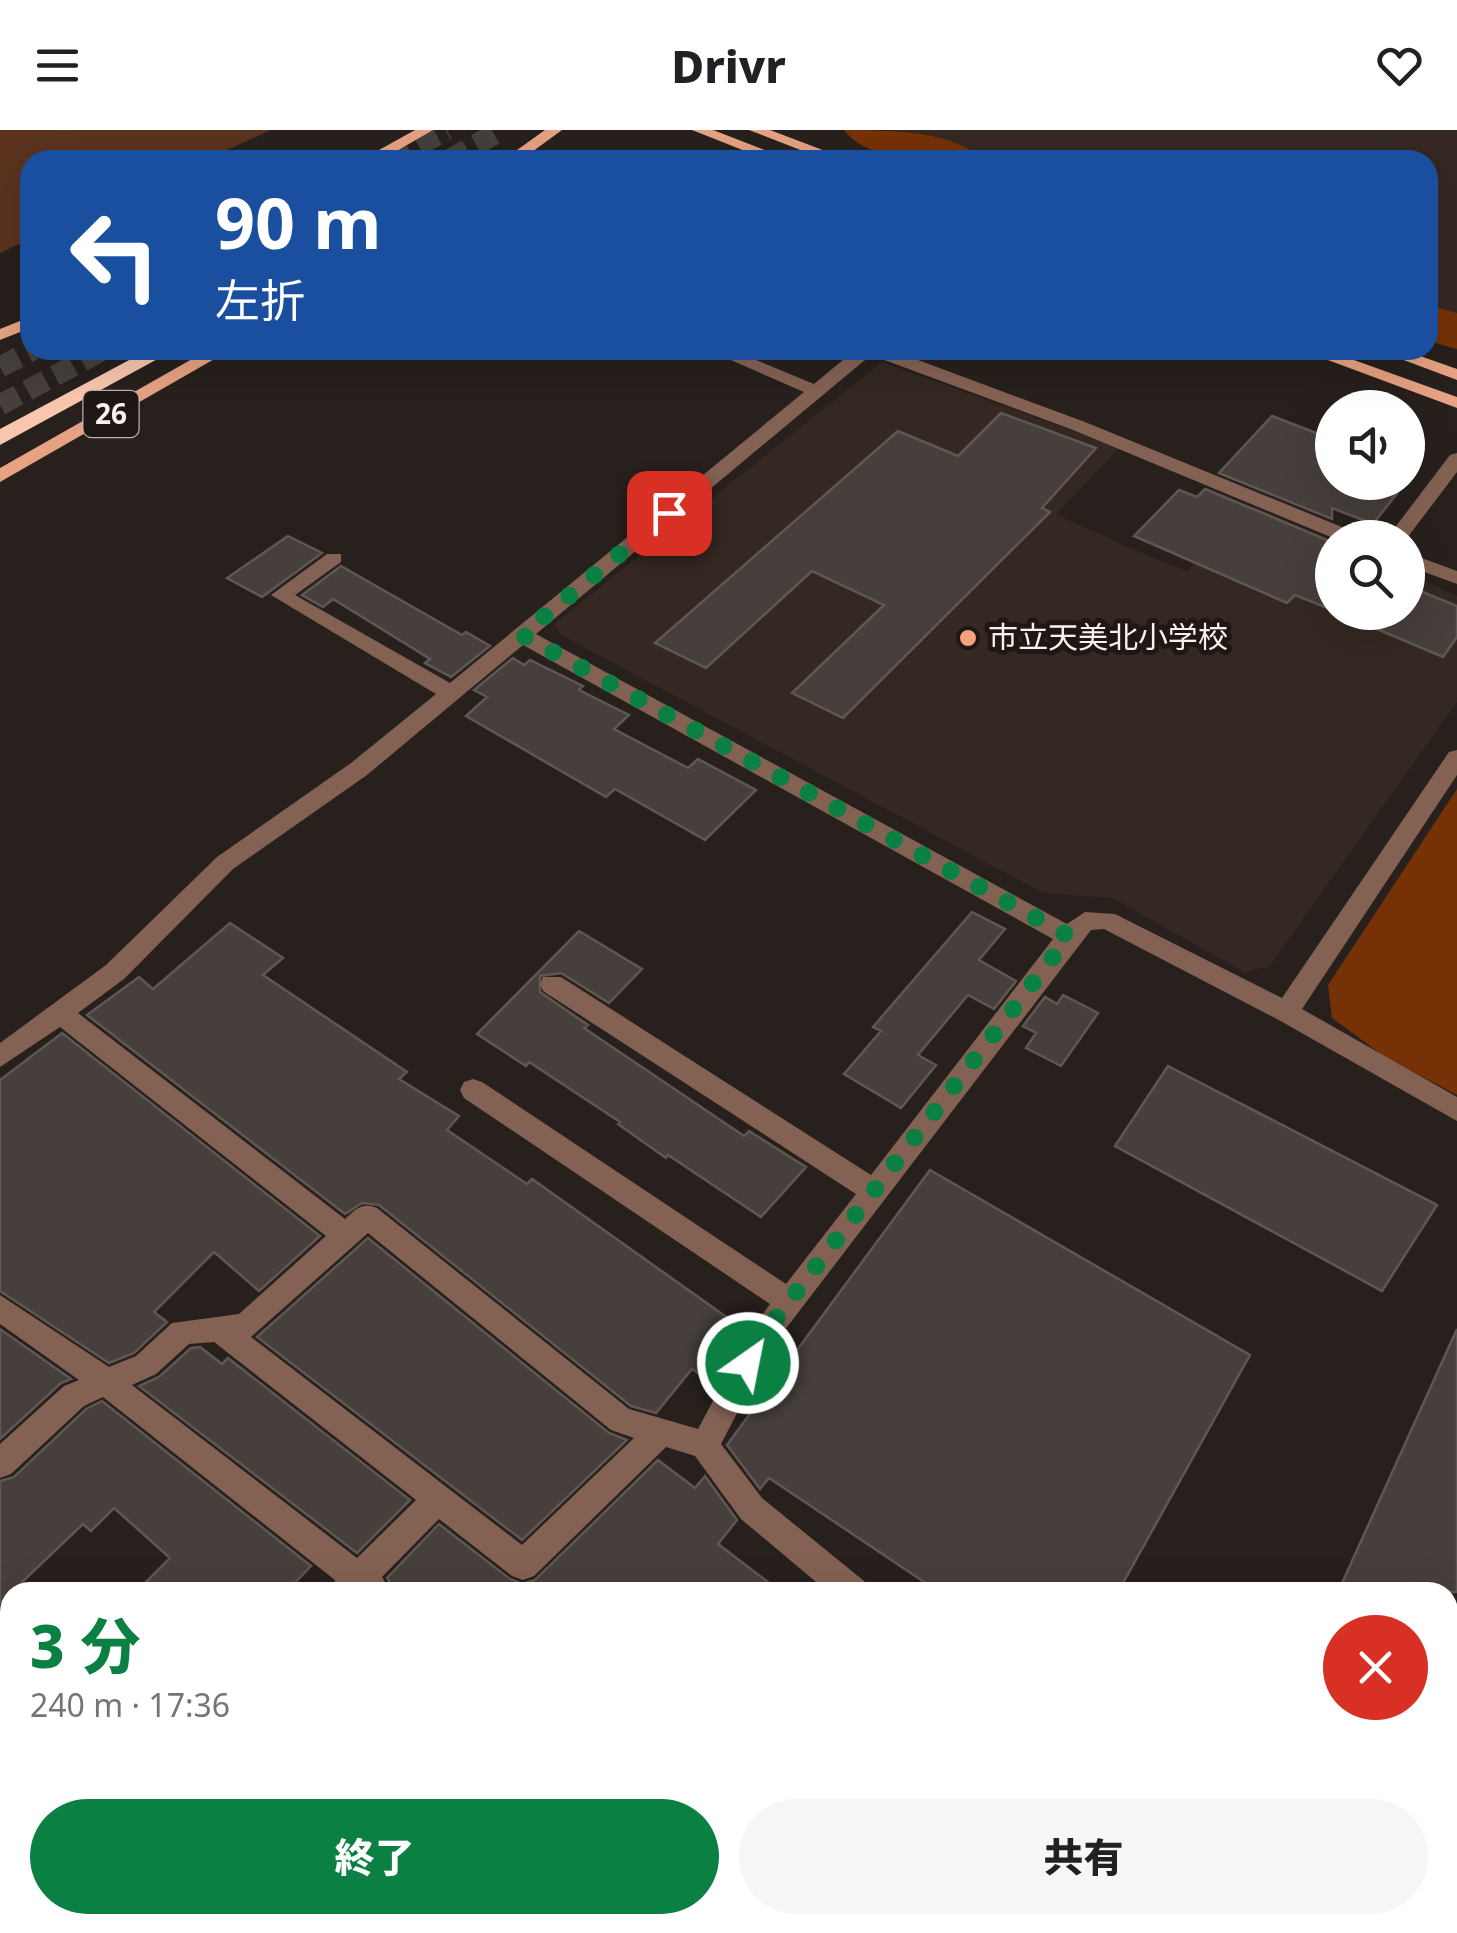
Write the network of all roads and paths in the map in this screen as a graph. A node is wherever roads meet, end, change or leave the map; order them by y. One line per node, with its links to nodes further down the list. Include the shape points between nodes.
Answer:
1 (426, 130): 5 (main road)
2 (555, 130): 6 (main road)
3 (699, 130): 7 (main road)
4 (756, 130): 8 (main road)
5 (388, 150)
6 (525, 150)
7 (754, 150)
8 (813, 150)
9 (145, 360): 19 (highway)
10 (203, 360): 21 (main road, 26)
11 (741, 360): 17 (street)
12 (854, 360): 17 (street)
13 (902, 360): 23 (street)
14 (1338, 360): 18 (main road)
15 (1414, 360): 16 (main road)
16 (1457, 375)
17 (816, 391): 27 (street)
18 (1457, 403)
19 (0, 438)
20 (1457, 459): 22 (street)
21 (0, 476)
22 (1410, 520)
23 (1315, 523)
24 (334, 558): 28 (street, via 282,595)
25 (1425, 566): 26 (street)
26 (1457, 578)
27 (522, 635): 28 (street); 30 (street)
28 (451, 693): 33 (street, via 359,769 225,863 115,972)
29 (1457, 758): 32 (street)
30 (1069, 936): 32 (street, via 1084,921 1107,920); 37 (street)
31 (552, 984): 37 (street)
32 (1286, 1012): 36 (street)
33 (60, 1013): 34 (street); 38 (street)
34 (0, 1057)
35 (473, 1090): 39 (street)
36 (1457, 1110)
37 (874, 1191): 39 (street)
38 (346, 1236): 41 (street, via 245,1326); 43 (street, via 367,1216 621,1420)
39 (790, 1302): 44 (street, via 761,1338)
40 (0, 1308): 42 (street)
41 (218, 1328): 42 (street, via 182,1332 146,1365); 46 (street)
42 (106, 1382): 45 (street, via 74,1396); 47 (street)
43 (660, 1433): 44 (street); 46 (street, via 523,1565)
44 (705, 1445): 49 (street, via 716,1468 770,1529)
45 (0, 1464)
46 (438, 1499): 48 (street)
47 (352, 1582)
48 (364, 1582)
49 (840, 1582)

